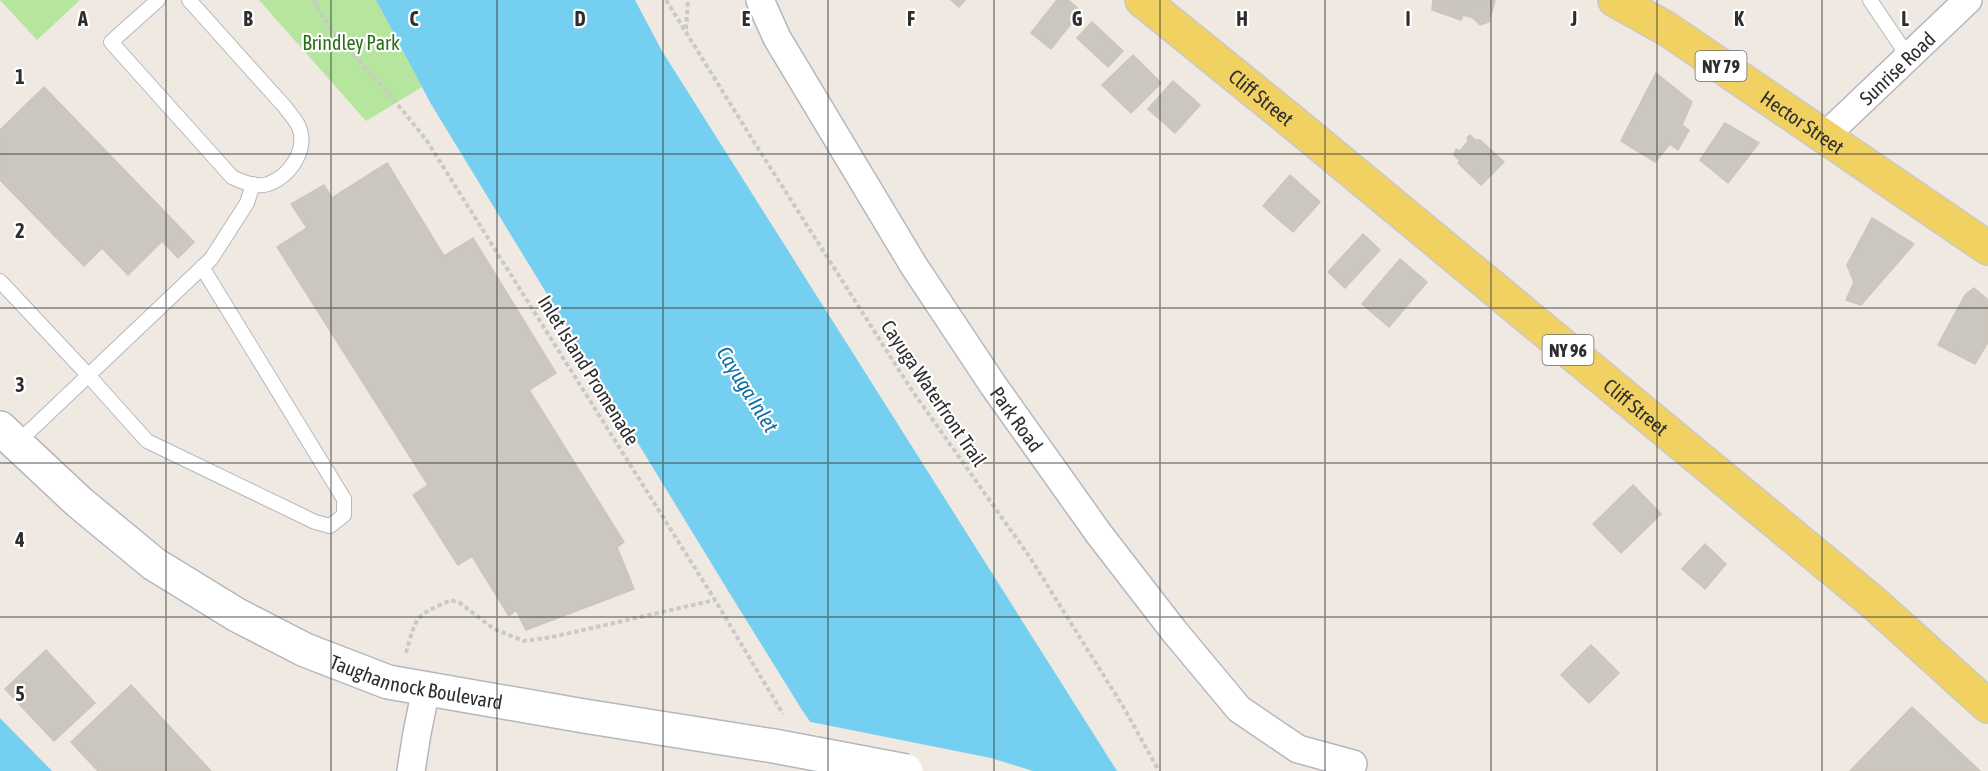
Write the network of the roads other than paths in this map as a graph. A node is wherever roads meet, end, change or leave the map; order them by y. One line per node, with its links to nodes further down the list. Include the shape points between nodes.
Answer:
1 (158, 0): 10 (lane, via 111,42 232,177)
2 (189, 0): 10 (lane, via 299,127 301,148 290,170 268,184)
3 (760, 0): 18 (street, Park Road, via 777,38 914,266 993,385 1138,586 1239,709 1298,748)
4 (1142, 0): 17 (main road, Cliff Street / NY 96, via 1875,604)
5 (1615, 0): 9 (main road, Hector Street / NY 79, via 1667,29)
6 (1870, 0): 8 (lane)
7 (1968, 0): 8 (street, Sunrise Road)
8 (1909, 58): 9 (street, Sunrise Road)
9 (1825, 136): 11 (main road, Hector Street / NY 79)
10 (253, 184): 12 (lane, via 247,203)
11 (1988, 248)
12 (202, 267): 14 (lane); 14 (lane, via 344,499 344,515 330,526 315,522 147,441)
13 (0, 281): 14 (lane)
14 (88, 375): 15 (lane)
15 (8, 436): 16 (main road, Taughannock Boulevard, via 154,564 237,615 316,654 388,682)
16 (426, 689): 19 (street); 20 (main road, Taughannock Boulevard, bridge, via 781,734)
17 (1988, 706)
18 (1353, 764)
19 (411, 771)
20 (906, 771)

